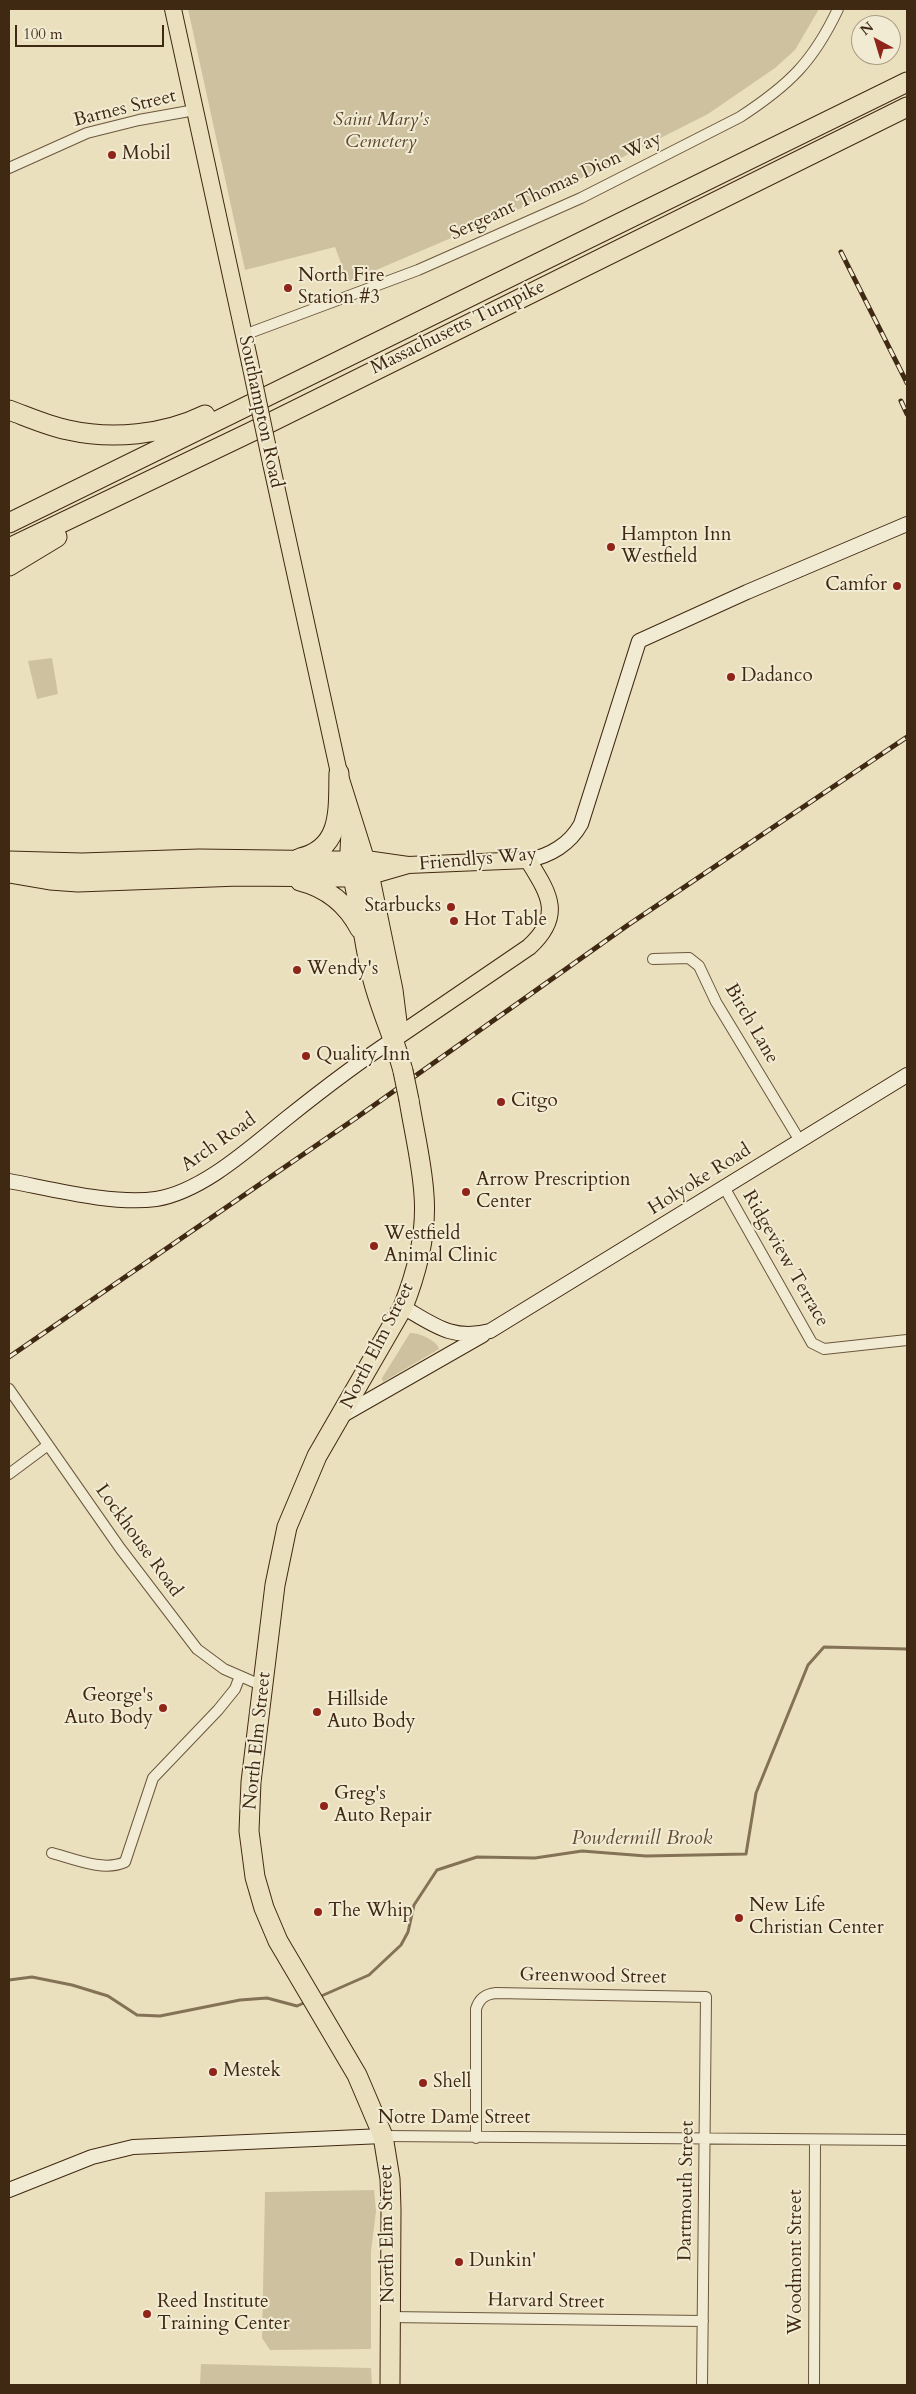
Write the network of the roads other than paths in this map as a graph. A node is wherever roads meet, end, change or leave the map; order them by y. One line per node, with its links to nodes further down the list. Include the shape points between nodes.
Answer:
1 (174, 9): 5 (main road, Southampton Road)
2 (838, 9): 8 (street, Sergeant Thomas Dion Way, via 808,61 761,103 740,117 581,198 418,270)
3 (907, 82): 7 (highway, Massachusetts Turnpike)
4 (907, 107): 10 (highway, Massachusetts Turnpike)
5 (195, 110): 6 (street, Barnes Street, via 87,133); 8 (main road, Southampton Road)
6 (9, 168)
7 (475, 294): 9 (highway, via 386,329 201,417 166,429 107,435 68,430); 11 (highway, Massachusetts Turnpike)
8 (244, 335): 15 (main road, Southampton Road, bridge)
9 (9, 410)
10 (252, 432): 13 (highway, Massachusetts Turnpike); 14 (highway, via 78,525)
11 (9, 523)
12 (907, 524): 17 (street, Friendlys Way, via 639,641 581,824 571,838 547,854)
13 (9, 548)
14 (9, 566)
15 (339, 773): 16 (highway, via 338,815 330,838 316,854); 19 (main road, Southampton Road, via 351,814)
16 (288, 860): 18 (highway); 19 (highway)
17 (528, 860): 19 (main road, Friendlys Way); 23 (main road, via 548,899 551,916 542,934 518,955)
18 (9, 864): 20 (highway, via 50,880 78,882)
19 (359, 868): 20 (highway); 21 (highway, Southampton Road); 23 (highway, Southampton Road, via 395,1007)
20 (274, 876): 21 (highway, via 302,881 330,893 350,912)
21 (366, 941): 23 (highway, Southampton Road, via 373,979)
22 (653, 959): 26 (street, Birch Lane, via 689,958 699,966 716,1002)
23 (394, 1039): 25 (highway, Southampton Road, bridge); 27 (street, Arch Road, via 215,1172 176,1193 128,1200)
24 (907, 1074): 26 (street, Holyoke Road)
25 (409, 1100): 29 (highway, North Elm Street, via 424,1196 421,1248)
26 (800, 1141): 28 (street, Holyoke Road)
27 (9, 1181)
28 (724, 1187): 30 (street, Holyoke Road); 31 (street, Ridgeview Terrace, via 812,1343 824,1349)
29 (403, 1307): 30 (street, Holyoke Road, via 449,1332 474,1335); 33 (highway, North Elm Street)
30 (490, 1331): 33 (street)
31 (907, 1340)
32 (9, 1389): 34 (street, Lockhouse Road)
33 (343, 1415): 37 (highway, North Elm Street, via 317,1456 287,1527 275,1585)
34 (48, 1445): 35 (street); 36 (street, Lockhouse Road, via 188,1638 209,1659)
35 (9, 1474)
36 (240, 1676): 37 (street, Lockhouse Road); 38 (street, via 235,1689 218,1710 153,1778 125,1862 116,1866)
37 (263, 1686): 40 (highway, North Elm Street, via 251,1782 249,1831 255,1877 278,1941 357,2075)
38 (52, 1854)
39 (706, 1997): 41 (street, Greenwood Street, via 496,1993 481,1999 476,2013); 42 (street, Dartmouth Street)
40 (383, 2136): 41 (street, Notre Dame Street); 45 (street, Notre Dame Street, via 133,2148 98,2156); 46 (highway, North Elm Street, via 391,2209)
41 (476, 2138): 42 (street, Notre Dame Street)
42 (705, 2139): 43 (street, Notre Dame Street); 47 (street, Dartmouth Street)
43 (815, 2140): 44 (street, Notre Dame Street); 50 (street, Woodmont Street)
44 (907, 2140)
45 (9, 2190)
46 (389, 2317): 47 (street, Harvard Street); 48 (highway, North Elm Street)
47 (703, 2321): 49 (street, Dartmouth Street)
48 (390, 2385)
49 (702, 2385)
50 (814, 2385)

